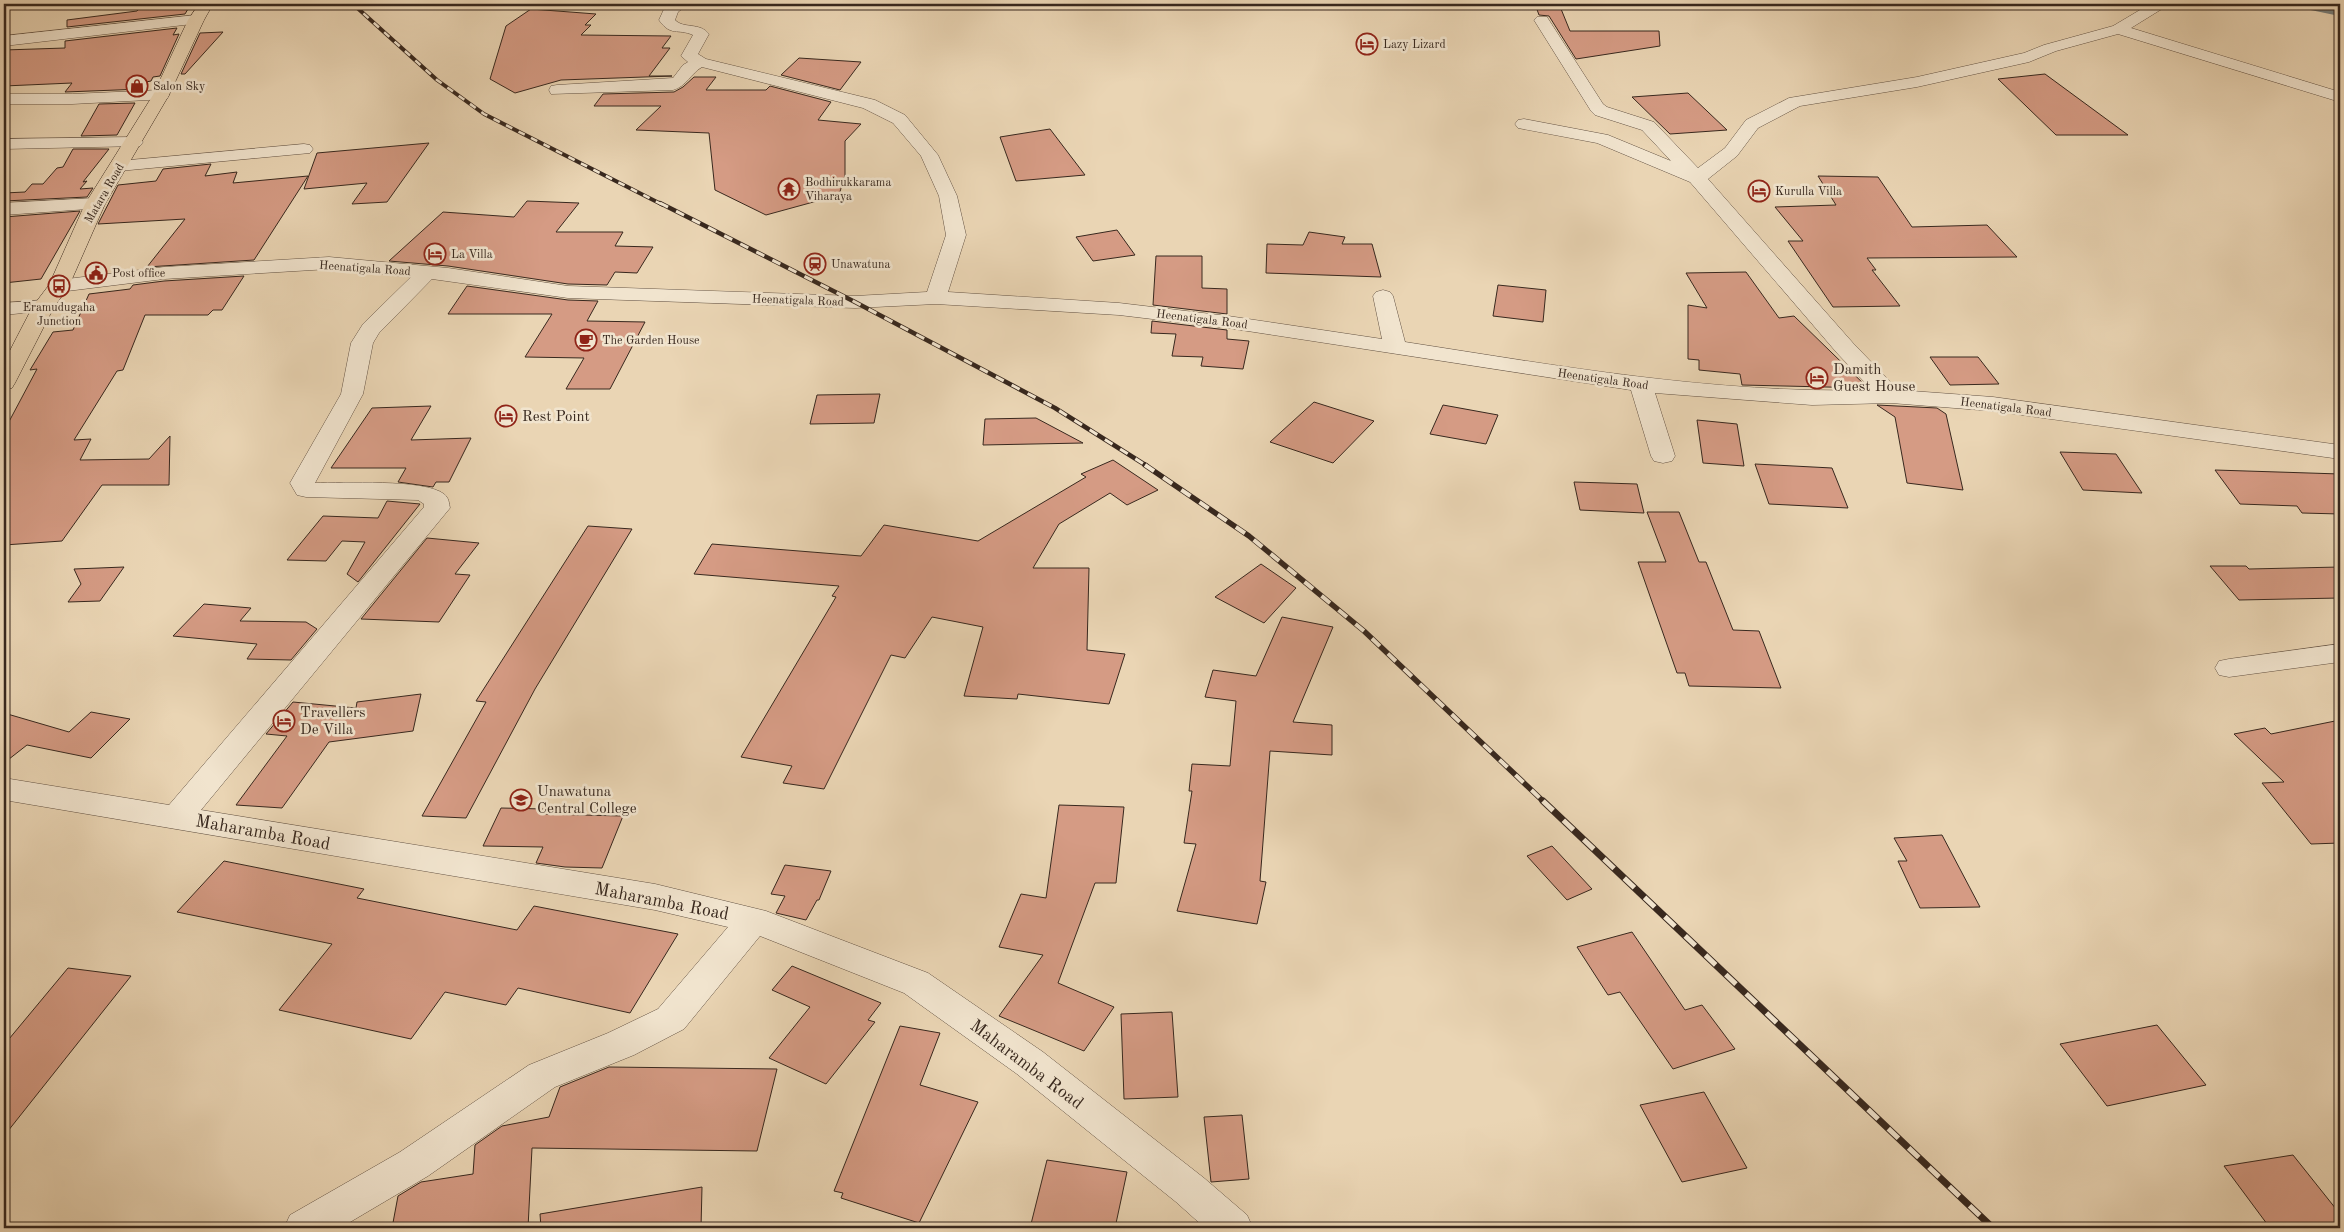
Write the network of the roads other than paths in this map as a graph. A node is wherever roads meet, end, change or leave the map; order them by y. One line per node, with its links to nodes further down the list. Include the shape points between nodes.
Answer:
1 (681, 4): 7 (street, via 672,9 667,20 673,27 689,28 701,34 689,56)
2 (2160, 4): 5 (street)
3 (201, 12): 6 (street, via 44,38); 9 (highway, Matara Road)
4 (1542, 20): 17 (street, via 1597,107 1648,126)
5 (2118, 29): 10 (street); 17 (street, via 2050,48 2028,58 1917,82 1795,102 1752,124 1731,152)
6 (4, 41)
7 (700, 62): 8 (street, via 672,85); 23 (street, via 869,104 899,119 929,155 948,196 956,235)
8 (557, 90)
9 (161, 95): 11 (street); 13 (highway, Matara Road)
10 (2340, 97)
11 (4, 98)
12 (1524, 124): 17 (street, via 1602,139)
13 (134, 142): 14 (street); 16 (highway, Matara Road)
14 (4, 144)
15 (304, 149): 16 (street)
16 (119, 166): 18 (highway, Matara Road)
17 (1698, 178): 29 (street, via 1845,348)
18 (95, 204): 19 (street); 21 (highway, Matara Road)
19 (4, 209)
20 (427, 272): 21 (street, Heenatigala Road, via 329,264 164,273); 23 (street, Heenatigala Road, via 568,292 855,302); 35 (street, via 362,343 352,394 302,482 306,490 423,493 436,500 437,508)
21 (59, 286): 24 (highway, Matara Road)
22 (1383, 296): 26 (street)
23 (936, 298): 26 (street, Heenatigala Road, via 1119,309)
24 (44, 306): 25 (street); 27 (highway, Matara Road)
25 (4, 309)
26 (1395, 348): 28 (street, Heenatigala Road)
27 (4, 382)
28 (1641, 385): 29 (street, Heenatigala Road, via 1812,398); 31 (street)
29 (1891, 396): 30 (street, Heenatigala Road, via 1993,404)
30 (2340, 452)
31 (1664, 456)
32 (2340, 653): 33 (street)
33 (2229, 668)
34 (4, 789): 35 (street, Maharamba Road)
35 (177, 817): 36 (street, Maharamba Road, via 655,898)
36 (754, 920): 37 (street, via 671,1019 621,1044 542,1076 414,1164); 38 (street, Maharamba Road, via 916,983 1030,1063)
37 (304, 1228)
38 (1233, 1228)

